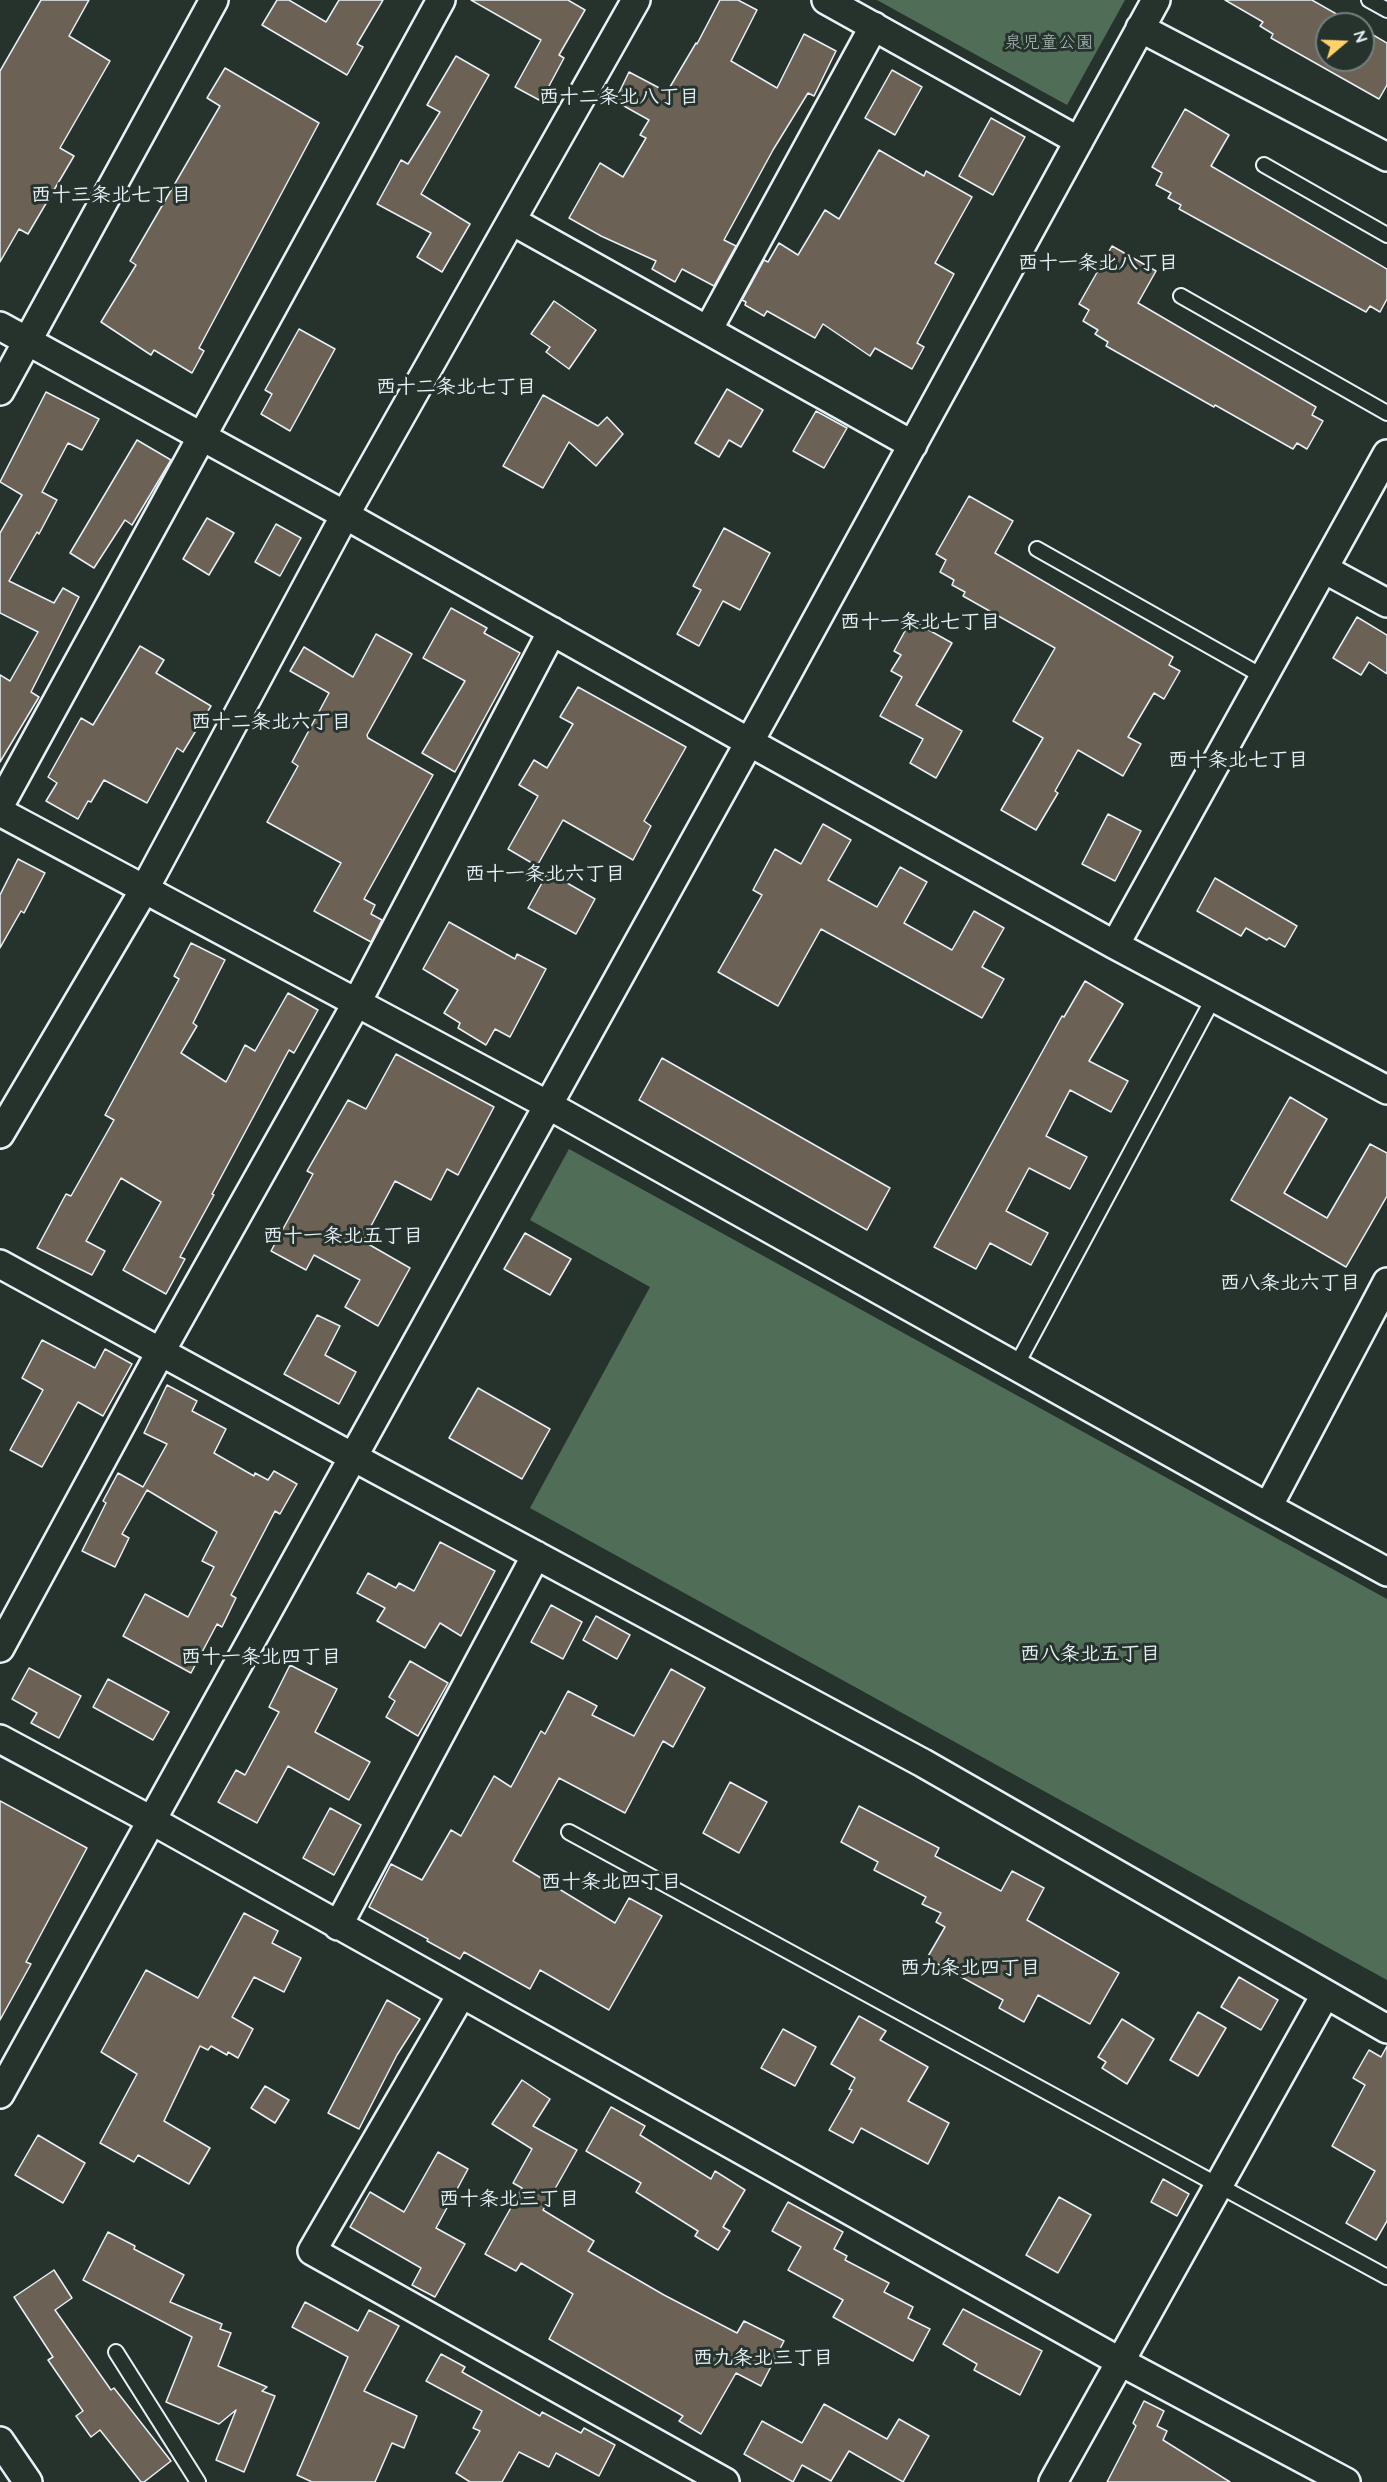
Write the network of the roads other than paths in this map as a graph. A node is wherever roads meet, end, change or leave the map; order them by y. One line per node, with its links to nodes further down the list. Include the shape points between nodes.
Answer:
1 (214, 0): 18 (street)
2 (441, 0): 21 (street)
3 (636, 0): 13 (street)
4 (826, 0): 8 (street)
5 (1156, 0): 9 (street)
6 (1369, 0): 7 (lane)
7 (1387, 10)
8 (874, 27): 10 (street); 17 (street)
9 (1140, 28): 10 (street); 11 (street)
10 (1079, 141): 22 (street)
11 (1387, 157)
12 (1264, 165): 14 (lane)
13 (512, 220): 17 (street); 24 (street)
14 (1387, 235)
15 (1181, 296): 20 (lane)
16 (0, 326): 18 (street)
17 (708, 330): 22 (street)
18 (28, 341): 19 (street); 21 (street)
19 (0, 392)
20 (1387, 413)
21 (202, 436): 24 (street); 31 (street)
22 (913, 445): 30 (street)
23 (1387, 454): 26 (street)
24 (345, 515): 28 (street); 33 (street)
25 (1037, 549): 29 (lane)
26 (1324, 569): 27 (street); 29 (street)
27 (1387, 603)
28 (552, 631): 30 (street); 36 (street)
29 (1264, 677): 34 (street)
30 (748, 742): 34 (street); 38 (street)
31 (0, 805)
32 (0, 812): 33 (street)
33 (144, 890): 36 (street); 39 (street)
34 (1115, 945): 35 (street)
35 (1213, 999): 37 (street); 43 (lane)
36 (356, 1004): 38 (street); 42 (street)
37 (1387, 1090)
38 (548, 1105): 43 (street); 44 (street)
39 (0, 1134)
40 (0, 1264): 42 (street)
41 (1387, 1281): 45 (street)
42 (161, 1351): 44 (street); 48 (street)
43 (1016, 1366): 45 (street)
44 (353, 1457): 46 (street); 50 (street)
45 (1268, 1507): 47 (street)
46 (536, 1554): 52 (street); 54 (street, via 923,1763)
47 (1387, 1572)
48 (0, 1648)
49 (0, 1739): 50 (street)
50 (151, 1820): 52 (street); 56 (street)
51 (569, 1832): 57 (lane)
52 (339, 1926): 53 (street)
53 (461, 1995): 60 (street, via 775,2166); 64 (street, via 312,2251)
54 (1325, 1995): 55 (street); 57 (street)
55 (1387, 2029)
56 (0, 2094)
57 (1218, 2184): 58 (lane); 60 (street)
58 (1387, 2277)
59 (116, 2352): 63 (lane)
60 (1119, 2361): 65 (street); 66 (street)
61 (0, 2441): 62 (street)
62 (28, 2482)
63 (198, 2482)
64 (725, 2482)
65 (1053, 2482)
66 (1346, 2482)

